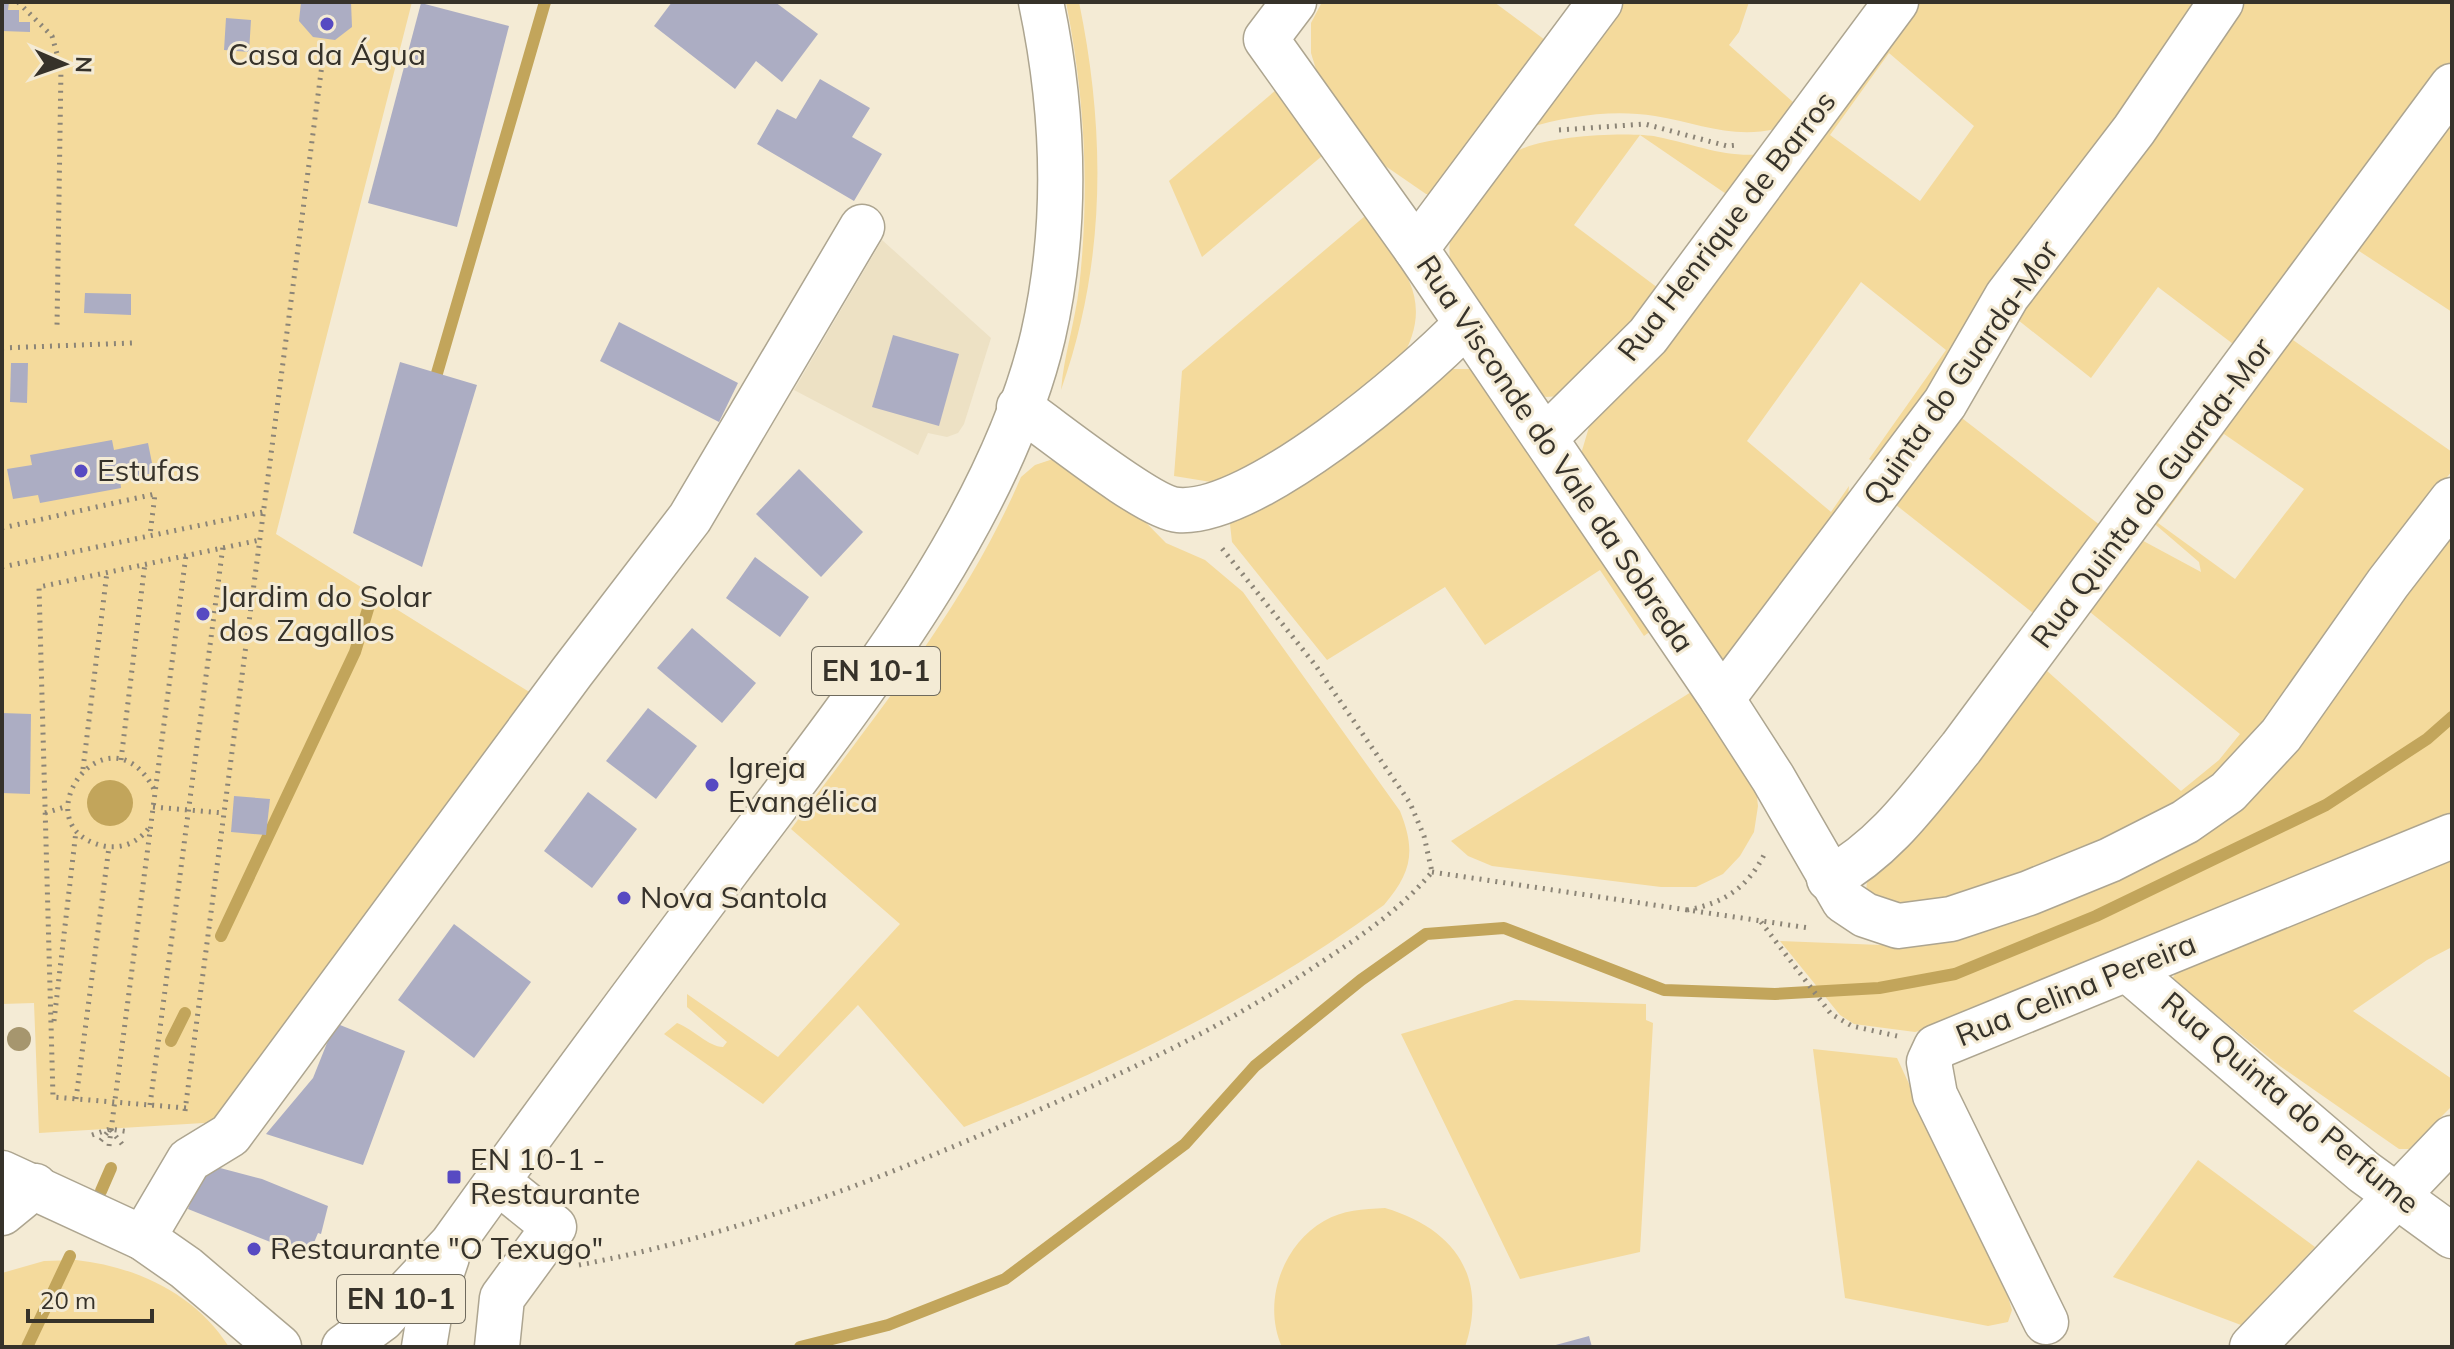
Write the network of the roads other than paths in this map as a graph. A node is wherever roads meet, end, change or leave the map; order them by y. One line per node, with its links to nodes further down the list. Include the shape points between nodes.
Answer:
1 (1041, 2): 10 (street, EN 10-1, via 1057,102 1056,258 1042,337)
2 (1294, 2): 8 (street, Rua Visconde do Vale da Sobreda, via 1266,39)
3 (1600, 2): 8 (street)
4 (1896, 2): 11 (street, Rua Henrique de Barros, via 1648,336)
5 (2221, 2): 13 (street, Quinta do Guarda-Mor, via 2125,143 2007,296 1945,403)
6 (2452, 86): 15 (street, Rua Quinta do Guarda-Mor, via 1961,748 1892,833)
7 (862, 227): 22 (street, via 690,518 230,1135 189,1160)
8 (1416, 249): 9 (street, Rua Visconde do Vale da Sobreda)
9 (1466, 324): 10 (street, via 1427,365 1294,464 1217,506 1176,511 1133,490); 11 (street, Rua Visconde do Vale da Sobreda)
10 (1019, 407): 18 (street, EN 10-1, via 994,469 950,552 881,663)
11 (1545, 438): 13 (street, Rua Visconde do Vale da Sobreda)
12 (2452, 500): 15 (street, Rua Visconde do Vale da Sobreda, via 2281,735 2228,792 2185,822 2110,860 1951,919 1898,926 1844,901)
13 (1722, 699): 15 (street, Rua Visconde do Vale da Sobreda)
14 (2452, 836): 16 (street, Rua Celina Pereira)
15 (1829, 879)
16 (2128, 970): 20 (street, Rua Quinta do Perfume, via 2328,1143); 24 (street, Rua Celina Pereira, via 1936,1047 1929,1062 1935,1095)
17 (2452, 1138): 20 (street)
18 (497, 1181): 23 (street, EN 10-1); 29 (street, via 554,1227 502,1298)
19 (13, 1191): 22 (street)
20 (2397, 1194): 21 (street, Rua Quinta do Perfume); 30 (street)
21 (2452, 1236)
22 (143, 1238): 25 (street)
23 (452, 1244): 26 (street, EN 10-1, via 382,1319); 28 (street, EN 10-1, via 431,1305)
24 (2046, 1322)
25 (279, 1347)
26 (346, 1347): 27 (street)
27 (384, 1347)
28 (424, 1347)
29 (497, 1347)
30 (2252, 1347)

